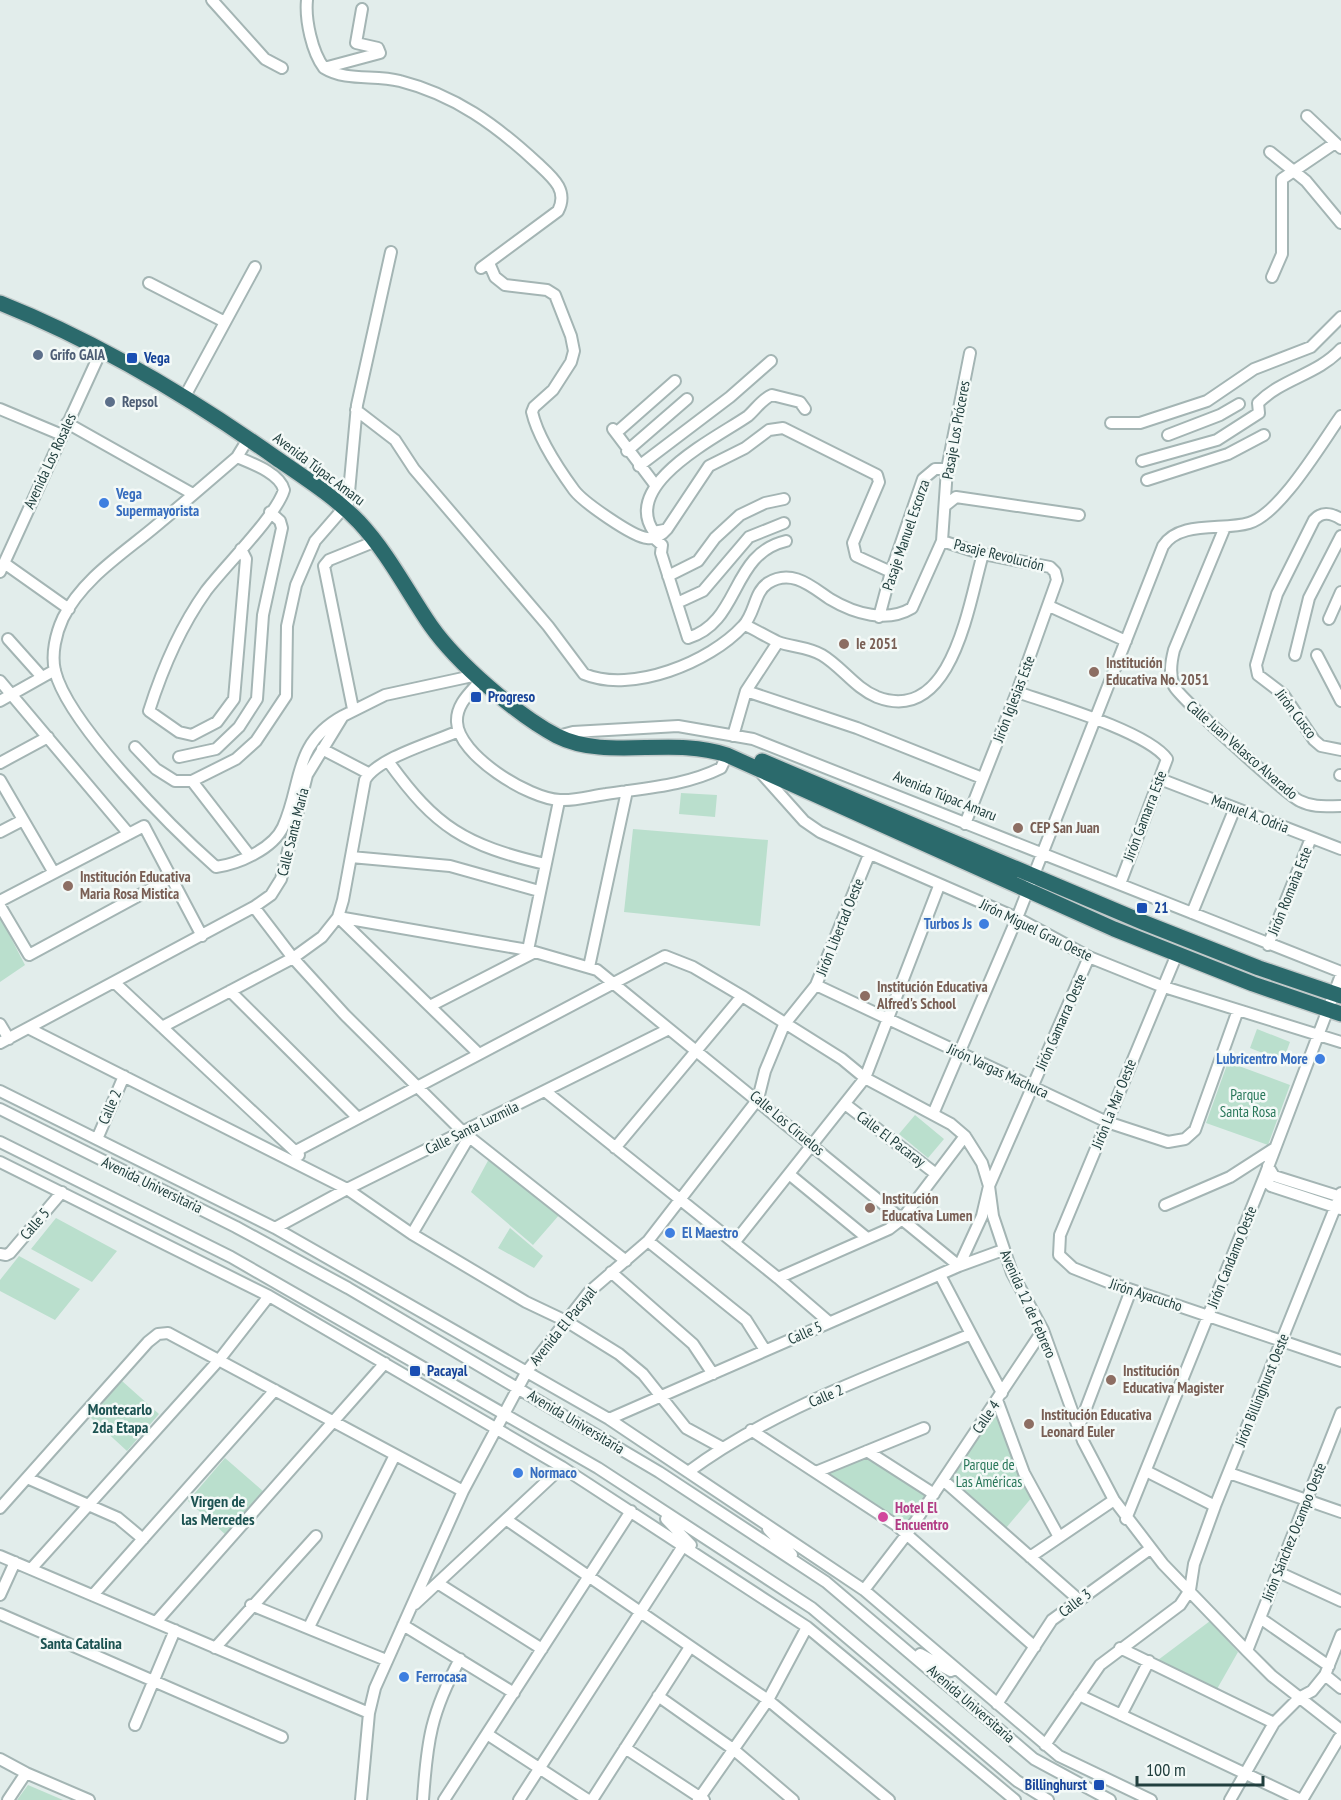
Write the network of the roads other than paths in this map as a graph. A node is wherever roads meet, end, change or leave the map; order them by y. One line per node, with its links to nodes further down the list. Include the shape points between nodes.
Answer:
1 (212, 0): 4 (street, via 265,59)
2 (307, 0): 5 (street, via 316,53)
3 (362, 9): 5 (street, via 356,43 378,48 380,53)
4 (282, 68)
5 (324, 68): 54 (street, via 338,75 399,80 447,97 500,129 562,191 564,201 558,211 485,265 505,285 547,290 555,295 574,351 554,390 532,412 575,492 630,532)
6 (1307, 116): 7 (street)
7 (1338, 145): 9 (street)
8 (1269, 152): 9 (street)
9 (1292, 172): 10 (street, via 1306,181); 13 (street, via 1281,182 1282,254)
10 (1341, 223)
11 (391, 252): 28 (street)
12 (255, 267): 17 (street)
13 (1272, 277)
14 (149, 284): 17 (street)
15 (0, 303): 19 (highway, Avenida Túpac Amaru)
16 (1341, 317): 31 (street, via 1311,346 1254,369 1207,401 1140,423)
17 (225, 322): 23 (street)
18 (1341, 349): 38 (street, via 1319,368 1272,389 1258,403 1259,413 1217,440)
19 (101, 351): 23 (highway, Avenida Túpac Amaru); 30 (street, Avenida Los Rosales)
20 (970, 353): 40 (street, Pasaje Los Próceres)
21 (771, 361): 39 (street)
22 (675, 381): 36 (street, via 614,430)
23 (184, 398): 35 (highway, Avenida Túpac Amaru)
24 (687, 399): 36 (street)
25 (1239, 404): 33 (street)
26 (0, 409): 32 (street)
27 (805, 409): 42 (street, via 800,402 777,394 766,398 750,414 701,444)
28 (356, 410): 46 (street, via 348,503); 70 (street, via 395,440 414,469 584,674 621,679 650,676 687,665 724,643)
29 (1341, 416): 51 (street, via 1272,511 1249,524)
30 (67, 423): 32 (street, Avenida Los Rosales); 43 (street)
31 (1111, 423)
32 (62, 435): 60 (street, Avenida Los Rosales)
33 (1167, 435)
34 (1264, 435): 41 (street, via 1228,454)
35 (248, 439): 37 (street); 46 (highway, Avenida Túpac Amaru)
36 (627, 451): 39 (street)
37 (237, 457): 43 (street); 47 (street, via 283,484 282,496)
38 (1142, 461)
39 (639, 466): 42 (street)
40 (947, 469): 45 (street, Pasaje Los Próceres); 61 (street, Pasaje Manuel Escorza, via 934,469 922,479)
41 (1146, 480)
42 (656, 486): 52 (street, via 645,509 654,532)
43 (193, 494): 67 (street, via 91,579)
44 (784, 499): 63 (street, via 740,515 698,561)
45 (946, 505): 48 (street, via 956,497); 57 (street, Pasaje Los Próceres)
46 (344, 507): 55 (highway, Avenida Túpac Amaru); 104 (street, via 315,541 296,585 287,626 286,696 236,759)
47 (270, 512): 58 (street); 96 (street, via 282,528 263,615 257,699 239,727 216,749)
48 (1079, 515)
49 (1341, 519): 94 (street, Jirón Cusco, via 1329,513 1314,520 1277,594 1256,670 1283,694 1314,741)
50 (784, 523): 65 (street, via 749,537 703,591)
51 (1225, 527): 72 (street, via 1175,534 1163,546); 107 (street, Calle Juan Velasco Alvarado, via 1174,650 1170,665 1174,686 1194,710 1287,793 1309,805)
52 (667, 529): 54 (street); 61 (street, via 710,466 769,430 783,428 877,475 879,482 853,550 856,556)
53 (1341, 536): 74 (street, via 1309,598)
54 (654, 538): 63 (street, via 662,545)
55 (376, 541): 78 (highway, Avenida Túpac Amaru, via 433,628); 85 (street, via 329,560 324,566)
56 (786, 541): 65 (street, via 765,548 750,562 717,621 704,632 688,638)
57 (942, 541): 59 (street, Pasaje Revolución); 68 (street, Pasaje Los Próceres, via 912,608)
58 (241, 549): 58 (street, via 246,559 234,699 209,728 192,735 179,732 149,711 188,620)
59 (983, 554): 62 (street, Pasaje Revolución, via 1050,567); 73 (street, via 962,640 945,670 929,689 913,699 877,697 821,654)
60 (2, 567): 67 (street)
61 (891, 572): 68 (street, Pasaje Manuel Escorza)
62 (1055, 572): 66 (street, Jirón Iglesias Este)
63 (668, 576): 65 (street)
64 (1341, 592): 69 (street)
65 (677, 603)
66 (1049, 606): 72 (street); 81 (street, Jirón Iglesias Este)
67 (69, 609): 76 (street, via 54,645)
68 (879, 617): 70 (street, via 831,599 806,582 782,578 768,583 759,594)
69 (1329, 618)
70 (745, 624): 73 (street)
71 (8, 639): 77 (street)
72 (1126, 641): 87 (street)
73 (778, 642): 80 (street)
74 (1295, 654)
75 (1317, 655): 84 (street)
76 (55, 670): 77 (street); 117 (street, via 78,718 116,764 216,867)
77 (42, 677): 82 (street)
78 (479, 677): 85 (street, Calle Santa María, via 385,695); 88 (street, via 459,710); 89 (highway, Avenida Túpac Amaru)
79 (0, 681): 82 (street)
80 (746, 691): 90 (street); 101 (street, via 856,728)
81 (1017, 692): 87 (street); 101 (street, Jirón Iglesias Este)
82 (12, 694): 83 (street); 91 (street)
83 (0, 700)
84 (1341, 700)
85 (353, 709): 86 (street, Calle Santa María)
86 (342, 716): 93 (street, Calle Santa María); 117 (street, via 324,726 299,764 283,829 267,846)
87 (1095, 719): 102 (street, Jirón Gamarra Este, via 1160,749 1167,759); 116 (street)
88 (459, 732): 97 (street); 106 (street, via 470,750 500,774 523,788)
89 (558, 736): 90 (street, Avenida Túpac Amaru, via 678,726); 95 (highway, Avenida Túpac Amaru, via 593,746 695,747)
90 (733, 736): 110 (street, Avenida Túpac Amaru, via 768,744)
91 (48, 737): 98 (street); 112 (street)
92 (135, 747): 104 (street, via 156,769 175,781)
93 (322, 749): 100 (street); 129 (street, Calle Santa María, via 304,784 281,879 271,895)
94 (1341, 750)
95 (727, 756): 99 (highway, Avenida Túpac Amaru); 105 (street, via 721,768 708,774); 121 (highway, Avenida Túpac Amaru, via 764,761)
96 (179, 757)
97 (388, 761): 100 (street); 119 (street, via 420,804 451,830 484,848)
98 (0, 763)
99 (758, 769): 115 (street, Jirón Miguel Grau Oeste, via 811,827); 126 (highway, Avenida Túpac Amaru)
100 (368, 773): 118 (street)
101 (982, 778): 110 (street, Jirón Iglesias Este)
102 (1160, 778): 108 (street, Manuel A. Odria); 123 (street, Jirón Gamarra Este)
103 (0, 780): 109 (street)
104 (192, 781): 117 (street)
105 (627, 791): 106 (street); 139 (street)
106 (560, 801): 119 (street)
107 (1341, 806)
108 (1235, 808): 113 (street, Manuel A. Odria); 130 (street)
109 (23, 820): 111 (street); 120 (street)
110 (965, 824): 116 (street, Avenida Túpac Amaru)
111 (0, 832)
112 (129, 834): 120 (street); 122 (street, via 144,826)
113 (1311, 838): 114 (street, Manuel A. Odria); 134 (street, Jirón Romaña Este)
114 (1341, 849)
115 (870, 855): 124 (street, Jirón Miguel Grau Oeste); 143 (street, Jirón Libertad Oeste)
116 (1041, 855): 121 (street); 123 (street, Avenida Túpac Amaru)
117 (250, 856)
118 (351, 857): 125 (street, via 450,866); 131 (street)
119 (545, 864): 125 (street)
120 (54, 873): 127 (street)
121 (1033, 876): 126 (street); 146 (highway, Avenida Túpac Amaru, via 1259,968)
122 (171, 878): 128 (street, via 28,955); 133 (street)
123 (1120, 884): 130 (street, Avenida Túpac Amaru)
124 (939, 886): 132 (street, Jirón Miguel Grau Oeste); 151 (street)
125 (539, 891): 135 (street)
126 (1027, 891): 132 (street); 136 (highway, Avenida Túpac Amaru)
127 (0, 901)
128 (0, 906)
129 (254, 907): 133 (street, Calle Santa María); 137 (street)
130 (1192, 913): 134 (street, Avenida Túpac Amaru)
131 (338, 917): 135 (street, Calle Los Ciruelos); 137 (street, via 322,937); 148 (street)
132 (1017, 918): 138 (street, Jirón Miguel Grau Oeste); 161 (street)
133 (202, 936): 141 (street, Calle Santa María)
134 (1269, 945): 140 (street, Avenida Túpac Amaru)
135 (531, 951): 139 (street, Calle Los Ciruelos); 148 (street)
136 (1177, 954): 144 (street, Jirón La Mar Oeste); 150 (highway, Avenida Túpac Amaru)
137 (293, 957): 145 (street); 165 (street)
138 (1089, 957): 144 (street, Jirón Miguel Grau Oeste); 166 (street, Jirón Gamarra Oeste)
139 (589, 967): 142 (street, Calle Los Ciruelos)
140 (1341, 974): 146 (street, Jirón Candamo Oeste)
141 (114, 982): 154 (street); 155 (street, Calle Santa María)
142 (613, 983): 147 (street, Avenida 12 de Febrero, via 665,956 693,967); 156 (street, Calle Los Ciruelos); 162 (street)
143 (816, 985): 151 (street, Jirón Vargas Machuca); 153 (street, Jirón Libertad Oeste)
144 (1161, 986): 149 (street, Jirón Miguel Grau Oeste); 174 (street, Jirón La Mar Oeste)
145 (230, 991): 154 (street); 173 (street)
146 (1337, 995): 150 (street, Jirón Candamo Oeste)
147 (742, 996): 153 (street, Avenida 12 de Febrero); 160 (street)
148 (430, 1006): 162 (street)
149 (1238, 1010): 157 (street, Jirón Miguel Grau Oeste); 174 (street, Jirón Vargas Machuca, via 1194,1130 1185,1139 1168,1142)
150 (1334, 1012): 157 (street, Jirón Candamo Oeste)
151 (886, 1020): 161 (street, Jirón Vargas Machuca); 164 (street)
152 (0, 1024): 158 (street)
153 (784, 1025): 164 (street, Avenida 12 de Febrero, via 842,1059); 169 (street, Avenida El Pacayal)
154 (162, 1026): 182 (street)
155 (30, 1029): 158 (street, Calle Santa María); 163 (street)
156 (669, 1029): 160 (street, Calle Los Ciruelos); 168 (street, Calle Santa Luzmila)
157 (1318, 1034): 159 (street, Jirón Miguel Grau Oeste); 181 (street, Jirón Candamo Oeste)
158 (5, 1041)
159 (1341, 1042)
160 (697, 1049): 169 (street, Calle Los Ciruelos); 180 (street)
161 (961, 1053): 166 (street, Jirón Vargas Machuca); 172 (street)
162 (479, 1054): 165 (street)
163 (124, 1076): 177 (street, Calle 2); 185 (street)
164 (865, 1078): 170 (street); 172 (street, Avenida 12 de Febrero)
165 (417, 1086): 173 (street); 175 (street)
166 (1032, 1088): 174 (street, Jirón Vargas Machuca); 188 (street, Jirón Gamarra Oeste)
167 (0, 1091): 177 (street)
168 (545, 1091): 175 (street, Calle Santa Luzmila); 180 (street)
169 (758, 1099): 179 (street, Calle Los Ciruelos); 191 (street, Avenida El Pacayal)
170 (845, 1104): 179 (street); 187 (street, Calle El Pacaray)
171 (0, 1109): 214 (street, Avenida Universitaria, via 236,1227)
172 (933, 1114): 176 (street, Avenida 12 de Febrero)
173 (358, 1118): 182 (street)
174 (1107, 1122): 204 (street, Jirón La Mar Oeste, via 1060,1235)
175 (466, 1135): 189 (street, Calle Santa Luzmila); 197 (street); 205 (street)
176 (964, 1136): 187 (street); 188 (street, Avenida 12 de Febrero, via 982,1163)
177 (97, 1139): 196 (street)
178 (0, 1142): 194 (street, Avenida Universitaria)
179 (813, 1144): 186 (street); 195 (street, Calle Los Ciruelos)
180 (615, 1148): 191 (street)
181 (1275, 1148): 184 (street, Jirón Candamo Oeste); 193 (street, via 1230,1177)
182 (296, 1151): 185 (street)
183 (0, 1162): 190 (street)
184 (1267, 1171): 192 (street, via 1266,1181 1271,1186); 213 (street, Jirón Candamo Oeste)
185 (316, 1173): 189 (street)
186 (789, 1174): 198 (street); 200 (street)
187 (936, 1174): 195 (street)
188 (989, 1185): 201 (street, Avenida 12 de Febrero); 206 (street, Jirón Gamarra Oeste, via 982,1216)
189 (347, 1189): 196 (street, Calle Santa Luzmila); 197 (street)
190 (62, 1192): 202 (street); 203 (street, Calle 5)
191 (681, 1200): 199 (street, Avenida El Pacayal); 200 (street)
192 (1339, 1200): 219 (street, Jirón Billinghurst Oeste)
193 (1166, 1205)
194 (147, 1215): 202 (street); 230 (street, Avenida Universitaria, via 301,1295)
195 (902, 1219): 198 (street); 206 (street, Calle Los Ciruelos)
196 (275, 1228): 207 (street)
197 (412, 1234): 215 (street, via 526,1302)
198 (867, 1238): 210 (street)
199 (648, 1241): 205 (street, Avenida El Pacayal); 220 (street, via 746,1320)
200 (734, 1243): 210 (street)
201 (1003, 1250): 206 (street, Calle 5); 217 (street, Avenida 12 de Febrero, via 1021,1293)
202 (185, 1252): 212 (street)
203 (3, 1255)
204 (1059, 1255): 211 (street, Jirón Ayacucho, via 1073,1269)
205 (626, 1261): 208 (street, Avenida El Pacayal)
206 (959, 1266): 209 (street, Calle 5)
207 (348, 1270): 214 (street); 224 (street)
208 (612, 1272): 215 (street, Avenida El Pacayal, via 589,1292); 225 (street, via 693,1344)
209 (940, 1275): 216 (street, Calle 5); 218 (street)
210 (778, 1278): 216 (street)
211 (1131, 1290): 213 (street, Jirón Ayacucho); 236 (street)
212 (269, 1296): 221 (street); 223 (street)
213 (1208, 1316): 219 (street, Jirón Ayacucho); 242 (street, Jirón Candamo Oeste)
214 (396, 1317): 226 (street, Avenida Universitaria)
215 (566, 1321): 224 (street, Avenida El Pacayal); 229 (street, via 632,1364)
216 (828, 1322): 220 (street, Calle 5)
217 (1043, 1330): 228 (street, Calle 4); 236 (street, Avenida 12 de Febrero)
218 (971, 1334): 228 (street); 237 (street, Calle 2)
219 (1282, 1341): 222 (street, Jirón Ayacucho); 245 (street, Jirón Billinghurst Oeste)
220 (765, 1350): 225 (street, Calle 5)
221 (219, 1360): 227 (street); 246 (street, via 168,1333 158,1334); 252 (street)
222 (1341, 1361)
223 (385, 1363): 233 (street); 234 (street)
224 (527, 1371): 226 (street, Avenida El Pacayal); 232 (street)
225 (713, 1374): 229 (street, Calle 5)
226 (517, 1387): 230 (street, Avenida El Pacayal); 271 (street, Avenida Universitaria, via 659,1472)
227 (275, 1390): 233 (street); 264 (street)
228 (999, 1396): 247 (street, Calle 4); 263 (street, via 1024,1473)
229 (661, 1397): 232 (street, Calle 5); 238 (street, via 686,1428)
230 (503, 1412): 234 (street, Avenida El Pacayal); 253 (street, Avenida Universitaria)
231 (1341, 1413): 251 (street, Jirón Sánchez Ocampo Oeste)
232 (609, 1419): 243 (street)
233 (333, 1422): 240 (street); 287 (street)
234 (495, 1426): 241 (street); 248 (street, Avenida El Pacayal)
235 (924, 1428): 239 (street)
236 (1078, 1429): 250 (street, Avenida 12 de Febrero)
237 (750, 1430): 238 (street, Calle 2); 244 (street)
238 (721, 1447): 243 (street, Calle 2)
239 (867, 1451): 244 (street); 249 (street)
240 (395, 1455): 248 (street); 289 (street)
241 (562, 1467): 256 (street); 260 (street)
242 (1146, 1471): 254 (street); 259 (street, Jirón Candamo Oeste)
243 (688, 1472): 258 (street)
244 (816, 1472): 261 (street)
245 (1229, 1473): 251 (street); 254 (street, Jirón Billinghurst Oeste)
246 (27, 1478): 252 (street); 255 (street)
247 (943, 1480): 249 (street, Calle 4); 268 (street)
248 (463, 1491): 283 (street, Avenida El Pacayal)
249 (934, 1494): 261 (street, Calle 4)
250 (1113, 1500): 259 (street, Avenida 12 de Febrero); 263 (street)
251 (1306, 1500): 257 (street); 273 (street, Jirón Sánchez Ocampo Oeste)
252 (89, 1505): 264 (street, via 118,1518); 272 (street)
253 (654, 1506): 269 (street); 307 (street, Avenida Universitaria, via 812,1608)
254 (1215, 1506): 277 (street, Jirón Billinghurst Oeste, via 1194,1564)
255 (0, 1508)
256 (631, 1511): 265 (street); 274 (street)
257 (1341, 1512)
258 (755, 1515): 271 (street); 276 (street, Avenida Universitaria)
259 (1126, 1519): 266 (street, Avenida 12 de Febrero)
260 (507, 1520): 274 (street); 275 (street)
261 (907, 1534): 276 (street, Calle 4); 295 (street)
262 (316, 1536): 282 (street, via 280,1579)
263 (1059, 1537): 268 (street)
264 (143, 1539): 279 (street)
265 (683, 1546): 269 (street); 284 (street)
266 (1150, 1549): 277 (street, Avenida 12 de Febrero); 280 (street, Calle 3)
267 (0, 1556): 270 (street)
268 (1030, 1557): 280 (street)
269 (705, 1560): 290 (street)
270 (15, 1562): 272 (street); 278 (street)
271 (805, 1568): 293 (street, Avenida Universitaria)
272 (31, 1569): 279 (street)
273 (1278, 1572): 281 (street); 286 (street, Jirón Sánchez Ocampo Oeste)
274 (589, 1577): 284 (street); 298 (street)
275 (439, 1584): 283 (street); 298 (street)
276 (864, 1590): 306 (street, Avenida Universitaria)
277 (1190, 1590): 297 (street, via 1180,1605); 299 (street, Avenida 12 de Febrero)
278 (0, 1595)
279 (93, 1595): 287 (street)
280 (1078, 1599): 295 (street, Calle 3, via 1052,1620)
281 (1341, 1601)
282 (251, 1605): 289 (street); 296 (street)
283 (412, 1607): 288 (street, Avenida El Pacayal)
284 (640, 1613): 294 (street); 326 (street)
285 (0, 1614): 305 (street)
286 (1260, 1618): 299 (street, Jirón Sánchez Ocampo Oeste); 304 (street)
287 (156, 1622): 291 (street)
288 (403, 1624): 301 (street); 302 (street, Avenida El Pacayal)
289 (309, 1627): 302 (street)
290 (807, 1627): 300 (street); 313 (street)
291 (175, 1630): 296 (street); 305 (street)
292 (1341, 1635): 304 (street)
293 (897, 1641): 306 (street); 341 (street, Avenida Universitaria, via 1034,1759)
294 (690, 1647): 311 (street); 313 (street)
295 (1035, 1647): 314 (street, Calle 3)
296 (215, 1648): 315 (street)
297 (1120, 1648): 303 (street); 310 (street, via 1100,1665)
298 (542, 1649): 309 (street)
299 (1247, 1652): 312 (street, Avenida 12 de Febrero)
300 (842, 1654): 307 (street); 329 (street)
301 (460, 1659): 309 (street); 334 (street, via 440,1696 426,1744)
302 (386, 1660): 315 (street, Avenida El Pacayal)
303 (1149, 1661): 316 (street); 317 (street)
304 (1327, 1670): 308 (street); 312 (street, via 1312,1692)
305 (153, 1681): 318 (street); 321 (street)
306 (972, 1683): 314 (street, Avenida Universitaria)
307 (905, 1687): 340 (street, Avenida Universitaria, via 1017,1781)
308 (1341, 1688)
309 (514, 1693): 319 (street)
310 (1079, 1695): 316 (street); 322 (street)
311 (658, 1696): 323 (street); 324 (street)
312 (1299, 1698): 317 (street); 320 (street, Avenida 12 de Febrero)
313 (768, 1700): 324 (street); 339 (street)
314 (997, 1704): 322 (street, Avenida Universitaria)
315 (369, 1713): 333 (street, Avenida El Pacayal)
316 (1121, 1715): 328 (street)
317 (1274, 1723): 328 (street)
318 (135, 1725)
319 (487, 1734): 326 (street); 335 (street)
320 (1340, 1734): 344 (street)
321 (282, 1737)
322 (1045, 1745): 342 (street, Avenida Universitaria, via 1075,1765)
323 (625, 1748): 330 (street); 337 (street)
324 (733, 1749): 330 (street); 338 (street)
325 (0, 1759): 327 (street)
326 (539, 1768): 336 (street); 337 (street)
327 (26, 1773): 331 (street); 332 (street)
328 (1246, 1776): 343 (street); 344 (street)
329 (1007, 1798)
330 (701, 1799)
331 (8, 1800)
332 (89, 1800)
333 (361, 1800)
334 (423, 1800)
335 (444, 1800)
336 (519, 1800)
337 (590, 1800)
338 (793, 1800)
339 (889, 1800)
340 (1048, 1800)
341 (1110, 1800)
342 (1151, 1800)
343 (1230, 1800)
344 (1302, 1800)

